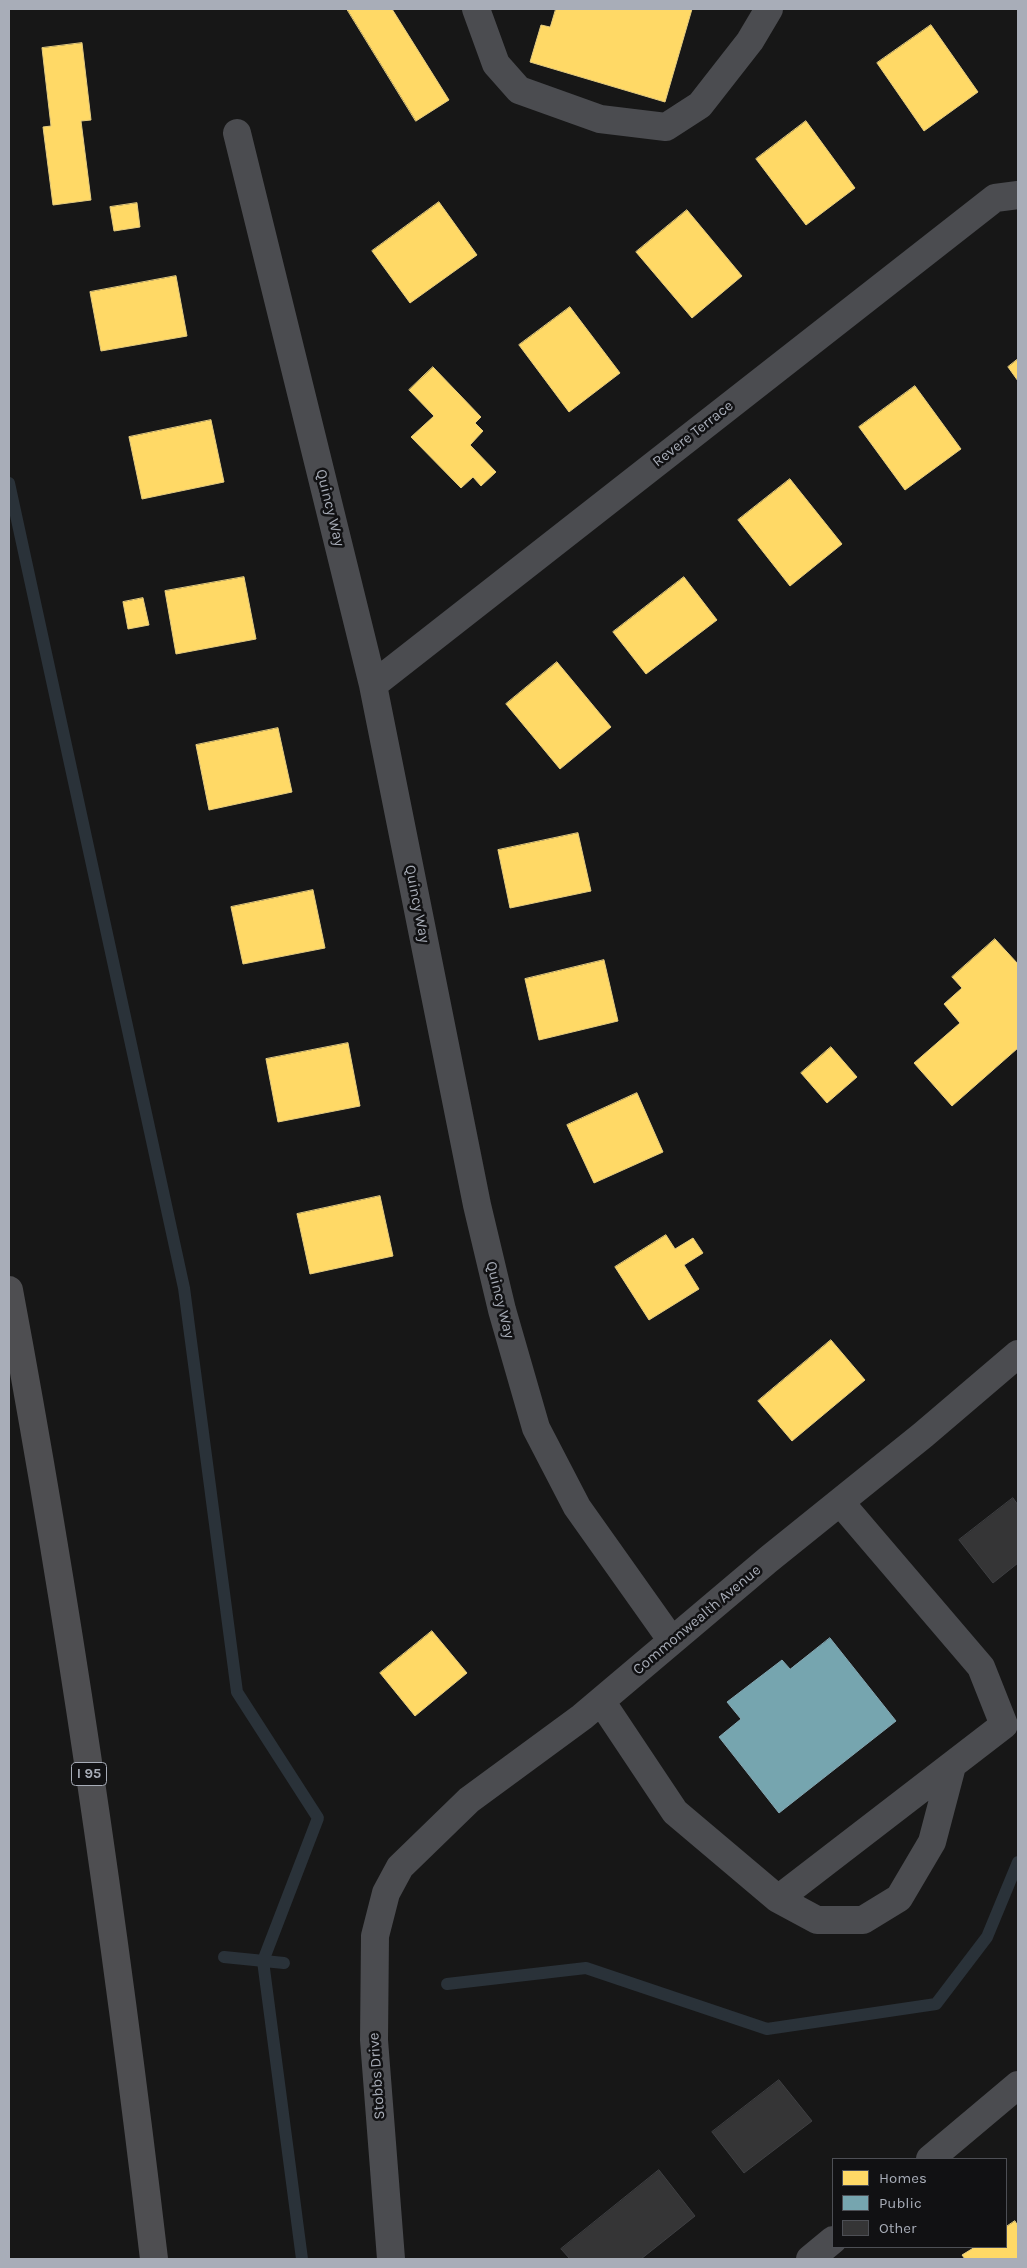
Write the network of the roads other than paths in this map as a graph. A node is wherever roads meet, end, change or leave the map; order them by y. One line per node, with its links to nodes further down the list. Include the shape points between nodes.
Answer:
1 (476, 9): 2 (street, via 496,64 519,90 600,119 666,127 700,105 750,41)
2 (769, 9)
3 (237, 133): 5 (street, Quincy Way)
4 (1018, 194): 5 (street, Revere Terrace, via 995,198)
5 (373, 684): 9 (street, Quincy Way, via 477,1205 502,1310 536,1428 577,1507)
6 (9, 1290): 17 (highway, I 95, via 84,1742)
7 (1018, 1354): 8 (street, Commonwealth Avenue)
8 (840, 1502): 9 (street, Commonwealth Avenue); 11 (street, via 981,1667 1004,1725)
9 (672, 1641): 10 (street, Commonwealth Avenue)
10 (601, 1701): 12 (street, Commonwealth Avenue, via 469,1800 400,1867); 13 (street, via 675,1812)
11 (952, 1766): 13 (street); 13 (street, via 932,1842 898,1898 863,1920 817,1920)
12 (386, 1893): 18 (street, Stobbs Drive, via 375,1936 374,2040)
13 (778, 1899)
14 (1018, 2086): 15 (street)
15 (931, 2158)
16 (832, 2241): 19 (street)
17 (154, 2259)
18 (391, 2259)
19 (810, 2259)

